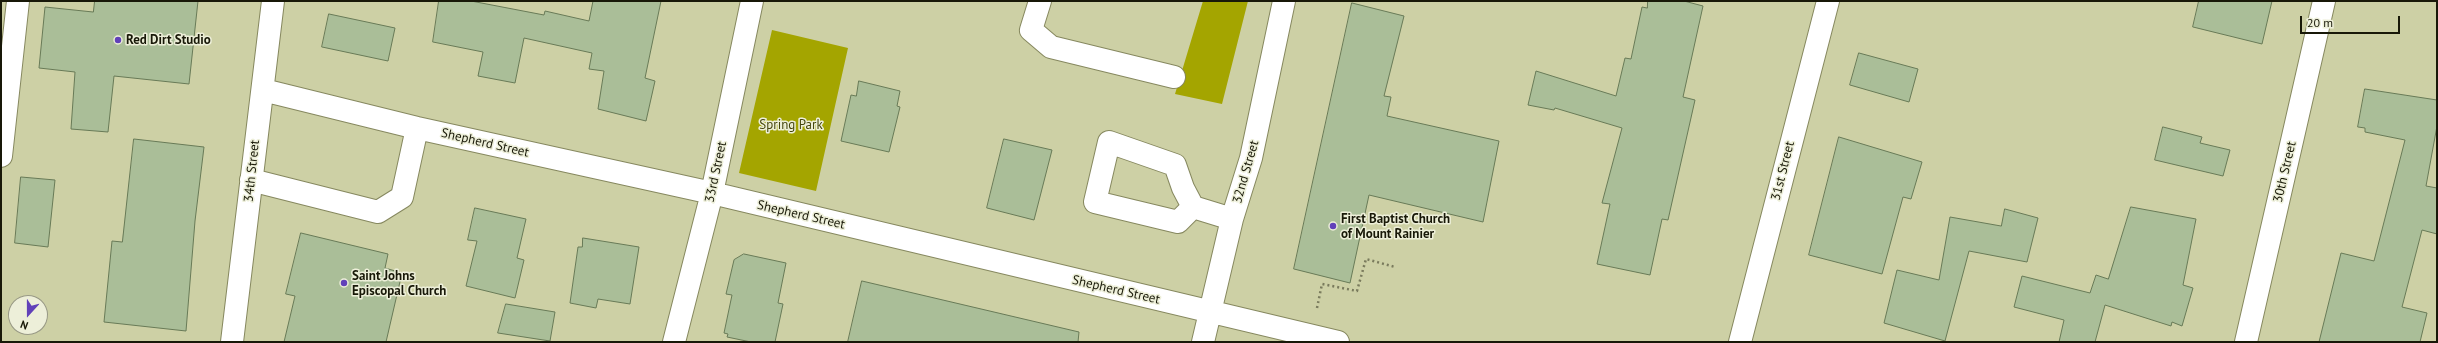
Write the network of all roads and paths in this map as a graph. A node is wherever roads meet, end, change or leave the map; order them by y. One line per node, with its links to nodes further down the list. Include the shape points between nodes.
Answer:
1 (18, 1): 11 (street)
2 (273, 1): 9 (street, 34th Street)
3 (752, 1): 13 (street, 33rd Street)
4 (1040, 1): 8 (street, via 1031,30 1051,47)
5 (1284, 1): 15 (street, 32nd Street, via 1251,158)
6 (1828, 1): 23 (street, 31st Street)
7 (2324, 1): 24 (street, 30th Street)
8 (1174, 77)
9 (263, 90): 10 (street, Shepherd Street); 12 (street, 34th Street, via 257,119)
10 (417, 128): 12 (street, via 402,197 378,212); 13 (street, Shepherd Street)
11 (1, 156)
12 (251, 180): 19 (street, 34th Street)
13 (712, 193): 18 (street, Shepherd Street); 20 (street, 33rd Street)
14 (1192, 207): 14 (street, via 1175,165 1109,142 1095,202 1178,222); 15 (street)
15 (1232, 219): 18 (street, 32nd Street)
16 (1395, 267): 17 (path, via 1366,259 1356,291 1322,284)
17 (1316, 310)
18 (1210, 312): 21 (street, 32nd Street); 22 (street, Shepherd Street)
19 (232, 342)
20 (674, 342)
21 (1203, 342)
22 (1338, 342)
23 (1740, 342)
24 (2246, 342)

